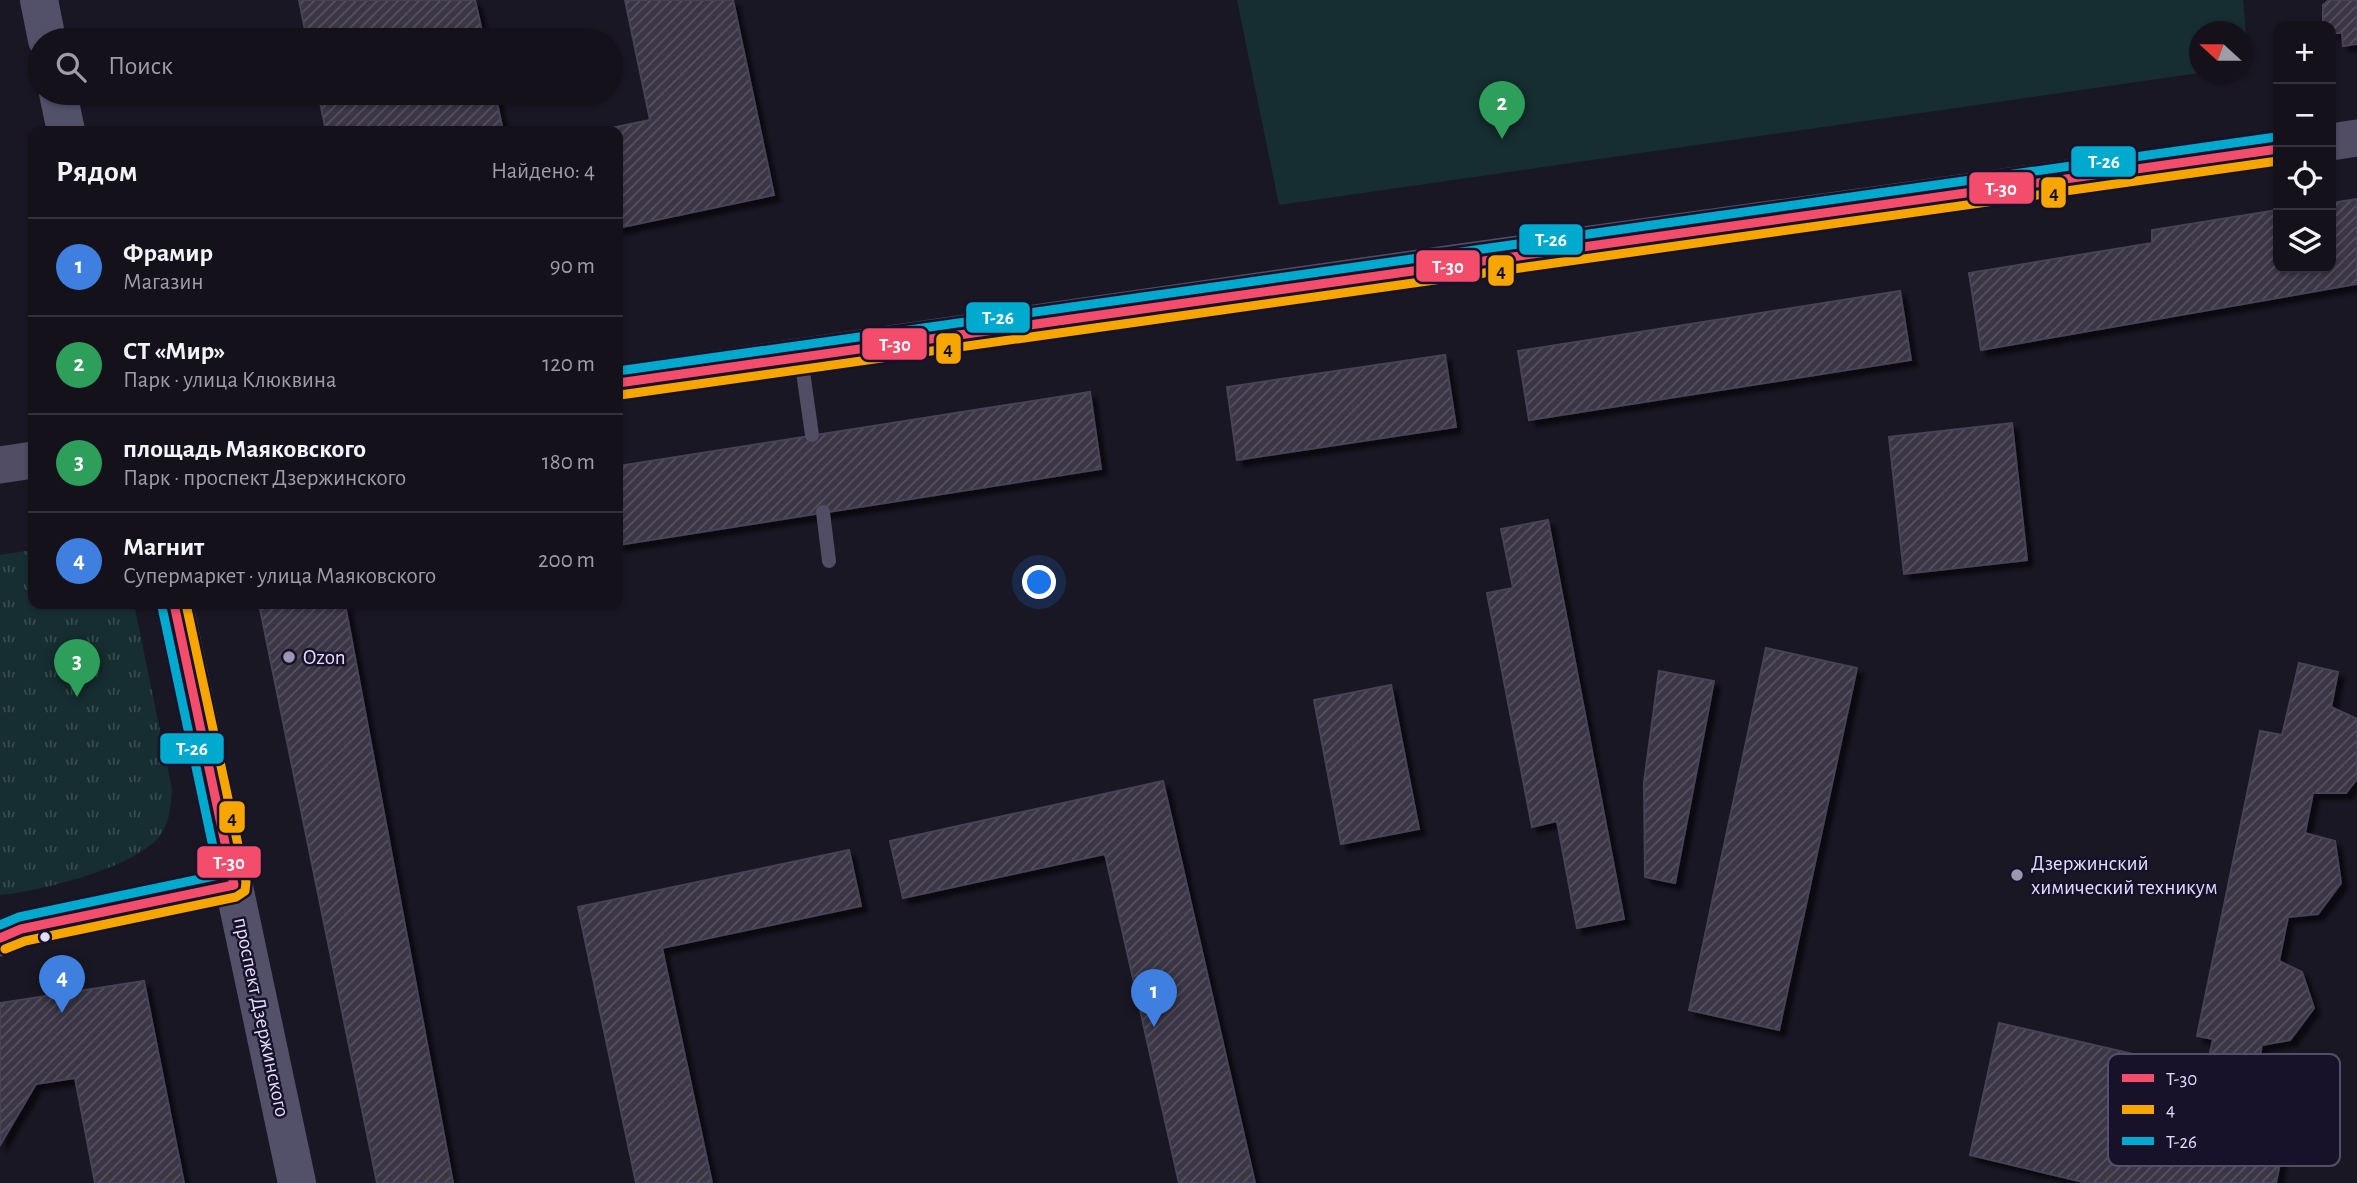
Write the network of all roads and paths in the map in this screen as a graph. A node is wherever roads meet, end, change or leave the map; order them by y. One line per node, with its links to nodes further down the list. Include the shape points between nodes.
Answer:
1 (39, 0): 2 (main road)
2 (45, 28)
3 (61, 105): 4 (main road)
4 (65, 126)
5 (2357, 138): 6 (street)
6 (2336, 141)
7 (2273, 150): 8 (street)
8 (801, 357): 9 (street); 10 (lane)
9 (623, 382)
10 (812, 435)
11 (28, 461): 12 (street)
12 (0, 465)
13 (823, 512): 14 (lane)
14 (829, 561)
15 (175, 609): 16 (main road, проспект Дзержинского)
16 (234, 885): 17 (street); 18 (main road, проспект Дзержинского)
17 (7, 931)
18 (297, 1183)

